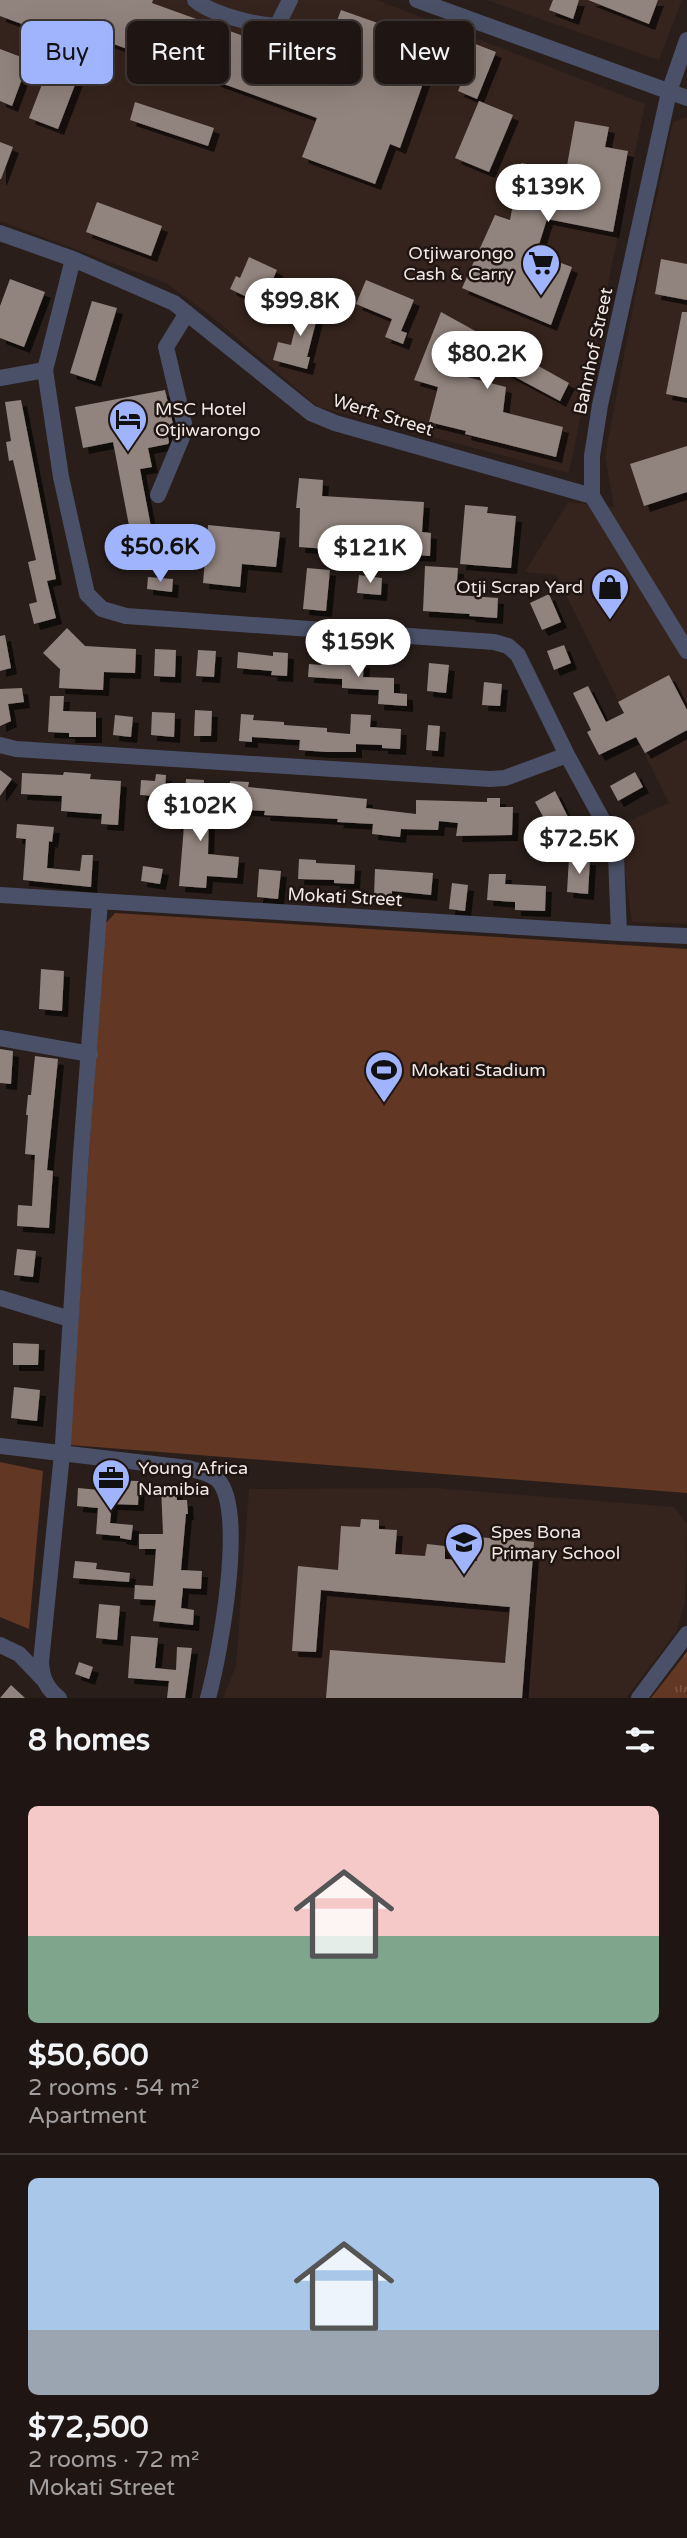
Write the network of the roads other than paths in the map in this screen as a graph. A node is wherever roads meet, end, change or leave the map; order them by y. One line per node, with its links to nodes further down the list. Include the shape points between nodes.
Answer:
1 (195, 0): 3 (street, via 235,17 277,26)
2 (417, 0): 5 (street)
3 (285, 1)
4 (687, 40): 5 (street, Bahnhof Street)
5 (669, 92): 6 (street); 13 (street, Bahnhof Street, via 600,405 592,456)
6 (687, 98)
7 (0, 233): 8 (street, Werft Street)
8 (73, 260): 9 (street, Werft Street, via 174,303); 10 (street)
9 (187, 313): 12 (street, via 166,347 184,423); 13 (street, Werft Street, via 311,413)
10 (45, 370): 11 (street); 16 (street, via 80,573 87,594 102,609 126,616 508,646 518,655)
11 (0, 378)
12 (158, 495)
13 (592, 496): 14 (street)
14 (687, 650)
15 (0, 745): 16 (street, via 490,779 505,778)
16 (566, 755): 19 (street, via 608,830 616,856)
17 (0, 895): 18 (street, Mokati Street)
18 (100, 901): 19 (street, Mokati Street); 22 (street)
19 (620, 933): 20 (street, Mokati Street)
20 (687, 936)
21 (0, 1038): 22 (street)
22 (90, 1054): 24 (street)
23 (0, 1298): 24 (street)
24 (70, 1318): 26 (street)
25 (0, 1446): 26 (street)
26 (62, 1453): 29 (street, via 42,1648); 31 (street, via 188,1468 219,1481 227,1498 230,1524 228,1593)
27 (687, 1634): 32 (street)
28 (0, 1645): 29 (street, via 19,1654)
29 (43, 1679): 30 (street)
30 (59, 1698)
31 (208, 1698)
32 (639, 1698)

